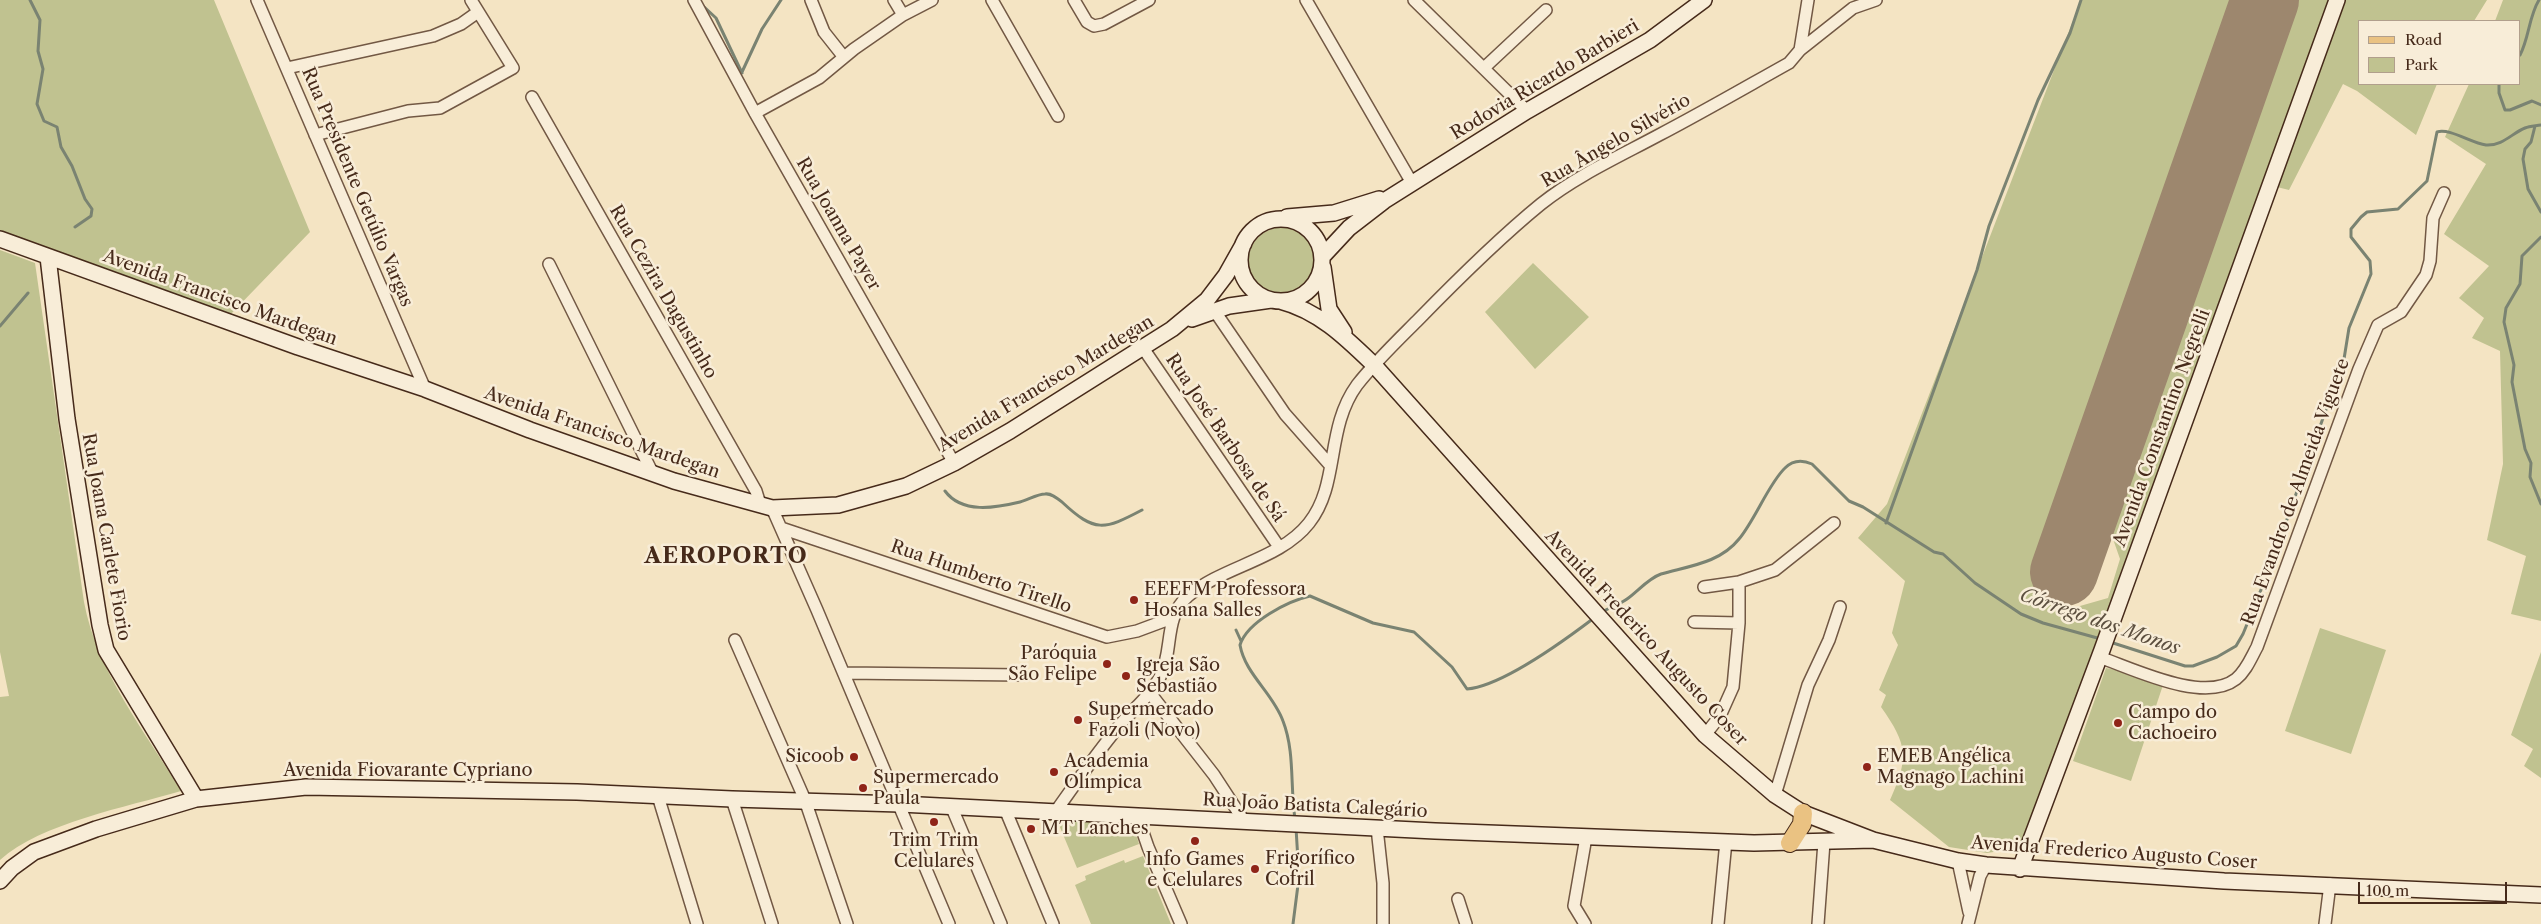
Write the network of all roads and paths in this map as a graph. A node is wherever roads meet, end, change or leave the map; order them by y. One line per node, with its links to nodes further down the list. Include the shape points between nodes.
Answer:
1 (257, 0): 22 (street, Rua Presidente Getúlio Vargas)
2 (471, 0): 17 (street)
3 (694, 0): 25 (street, Rua Joanna Payer)
4 (811, 0): 20 (street, via 824,32)
5 (894, 0): 18 (street)
6 (932, 0): 18 (street)
7 (992, 0): 26 (street)
8 (1074, 0): 9 (street, via 1087,22 1094,26)
9 (1149, 0)
10 (1306, 0): 28 (street)
11 (1414, 0): 21 (street)
12 (1704, 0): 24 (main road, Rodovia Ricardo Barbieri, via 1650,40)
13 (1808, 0): 19 (street)
14 (1876, 0): 19 (street, Rua Ângelo Silvério, via 1853,8)
15 (2338, 0): 57 (main road, Avenida Constantino Negrelli)
16 (1546, 10): 21 (street)
17 (478, 12): 22 (street, via 461,24 433,36); 27 (street, via 513,68 440,108 408,111)
18 (903, 15): 20 (street)
19 (1800, 50): 41 (street, Rua Ângelo Silvério, via 1789,63 1602,165 1542,204 1446,291)
20 (843, 56): 25 (street, via 819,78)
21 (1485, 67): 24 (street)
22 (287, 68): 27 (street, Rua Presidente Getúlio Vargas)
23 (532, 97): 46 (street, Rua Cezira Dagustinho)
24 (1527, 111): 28 (main road, Rodovia Ricardo Barbieri)
25 (755, 113): 43 (street, Rua Joanna Payer)
26 (1058, 116)
27 (315, 135): 42 (street, Rua Presidente Getúlio Vargas)
28 (1408, 186): 30 (main road, via 1339,212); 34 (main road, via 1349,228)
29 (2444, 193): 57 (street, Rua Evandro de Almeida Viguete, via 2433,218 2426,275 2401,312 2378,325 2257,647 2246,668 2225,686 2210,690 2188,688)
30 (1275, 220): 32 (main road, via 1254,230); 34 (main road, via 1290,220 1310,231 1318,243)
31 (0, 239): 33 (main road, Avenida Francisco Mardegan)
32 (1244, 243): 36 (main road, via 1243,274 1257,293); 38 (main road, Avenida Francisco Mardegan, via 1207,300)
33 (48, 257): 42 (main road, Avenida Francisco Mardegan); 64 (main road, Rua Joana Carlete Fiorio, via 67,419 106,650)
34 (1322, 261): 36 (main road, via 1318,279 1308,291 1295,299); 39 (main road, Avenida Frederico Augusto Coser, via 1329,309)
35 (549, 264): 45 (street)
36 (1276, 300): 37 (main road, Avenida Francisco Mardegan, via 1247,302); 39 (main road, Avenida Frederico Augusto Coser, via 1317,316)
37 (1214, 310): 38 (main road, Avenida Francisco Mardegan); 44 (street, via 1285,414)
38 (1172, 328): 40 (main road, Avenida Francisco Mardegan)
39 (1353, 345): 41 (main road, Avenida Frederico Augusto Coser)
40 (1143, 348): 43 (main road, Avenida Francisco Mardegan, via 1010,432); 49 (street, Rua José Barbosa de Sá)
41 (1374, 365): 44 (street, Rua Ângelo Silvério, via 1348,402 1334,436); 61 (main road, Avenida Frederico Augusto Coser)
42 (425, 389): 45 (main road, Avenida Francisco Mardegan)
43 (954, 463): 46 (main road, Avenida Francisco Mardegan, via 906,486 838,505)
44 (1330, 465): 49 (street, Rua Ângelo Silvério, via 1328,481 1314,516 1300,534)
45 (653, 474): 46 (main road, Avenida Francisco Mardegan)
46 (766, 506): 48 (street, Rua Cezira Dagustinho)
47 (1834, 523): 50 (street, via 1775,570)
48 (781, 528): 53 (street, Rua Humberto Tirello, via 1106,637 1137,631); 58 (street, Rua Cezira Dagustinho)
49 (1279, 547): 53 (street, Rua Ângelo Silvério, via 1208,582 1186,597)
50 (1739, 582): 51 (street); 55 (street)
51 (1704, 587)
52 (1840, 607): 62 (street, via 1829,640 1808,684)
53 (1172, 618): 60 (street, via 1169,649 1161,674)
54 (1694, 622): 55 (street)
55 (1739, 623): 61 (street, via 1734,687 1720,716)
56 (735, 640): 66 (street)
57 (2101, 654): 83 (main road, Avenida Constantino Negrelli)
58 (844, 673): 59 (street); 67 (street, Rua Cezira Dagustinho)
59 (1022, 675)
60 (1150, 693): 70 (street, via 1100,750); 73 (street, via 1214,775)
61 (1705, 735): 62 (main road, Avenida Frederico Augusto Coser)
62 (1775, 795): 71 (main road, Avenida Frederico Augusto Coser)
63 (658, 796): 64 (main road, Avenida Fiovarante Cypriano, via 306,787); 65 (main road, Avenida Fiovarante Cypriano); 89 (street)
64 (196, 799): 84 (main road, Avenida Fiovarante Cypriano, via 96,829 34,852)
65 (732, 800): 66 (main road, Avenida Fiovarante Cypriano); 90 (street)
66 (805, 800): 67 (main road, Rua João Batista Calegário); 91 (street)
67 (900, 804): 68 (main road, Rua João Batista Calegário); 92 (street, Rua Cezira Dagustinho)
68 (952, 808): 69 (main road, Rua João Batista Calegário); 93 (street)
69 (1006, 810): 70 (main road, Rua João Batista Calegário); 94 (street)
70 (1056, 811): 72 (main road, Rua João Batista Calegário)
71 (1804, 812): 74 (main road, Avenida Frederico Augusto Coser); 80 (main road, via 1802,824)
72 (1137, 815): 73 (main road, Rua João Batista Calegário); 95 (street)
73 (1244, 821): 75 (main road, Rua João Batista Calegário)
74 (1828, 822): 77 (main road, Avenida Frederico Augusto Coser); 79 (main road)
75 (1377, 828): 76 (main road, Rua João Batista Calegário); 96 (street, via 1383,883)
76 (1586, 837): 78 (main road, Rua João Batista Calegário); 98 (street, via 1574,906)
77 (1873, 840): 79 (main road, Rua João Batista Calegário); 81 (main road, Avenida Frederico Augusto Coser)
78 (1726, 841): 80 (main road, Rua João Batista Calegário); 99 (street)
79 (1824, 842): 80 (main road, Rua João Batista Calegário); 100 (street)
80 (1790, 843)
81 (1958, 861): 82 (main road, Avenida Frederico Augusto Coser); 88 (street)
82 (1986, 865): 83 (main road, Avenida Frederico Augusto Coser); 88 (street)
83 (2020, 869): 85 (main road, Avenida Frederico Augusto Coser)
84 (0, 881)
85 (2330, 884): 86 (main road, Avenida Frederico Augusto Coser); 101 (street)
86 (2541, 895)
87 (1458, 899): 97 (street)
88 (1969, 919)
89 (697, 924)
90 (772, 924)
91 (847, 924)
92 (949, 924)
93 (1001, 924)
94 (1053, 924)
95 (1180, 924)
96 (1383, 924)
97 (1466, 924)
98 (1585, 924)
99 (1718, 924)
100 (1818, 924)
101 (2325, 924)

